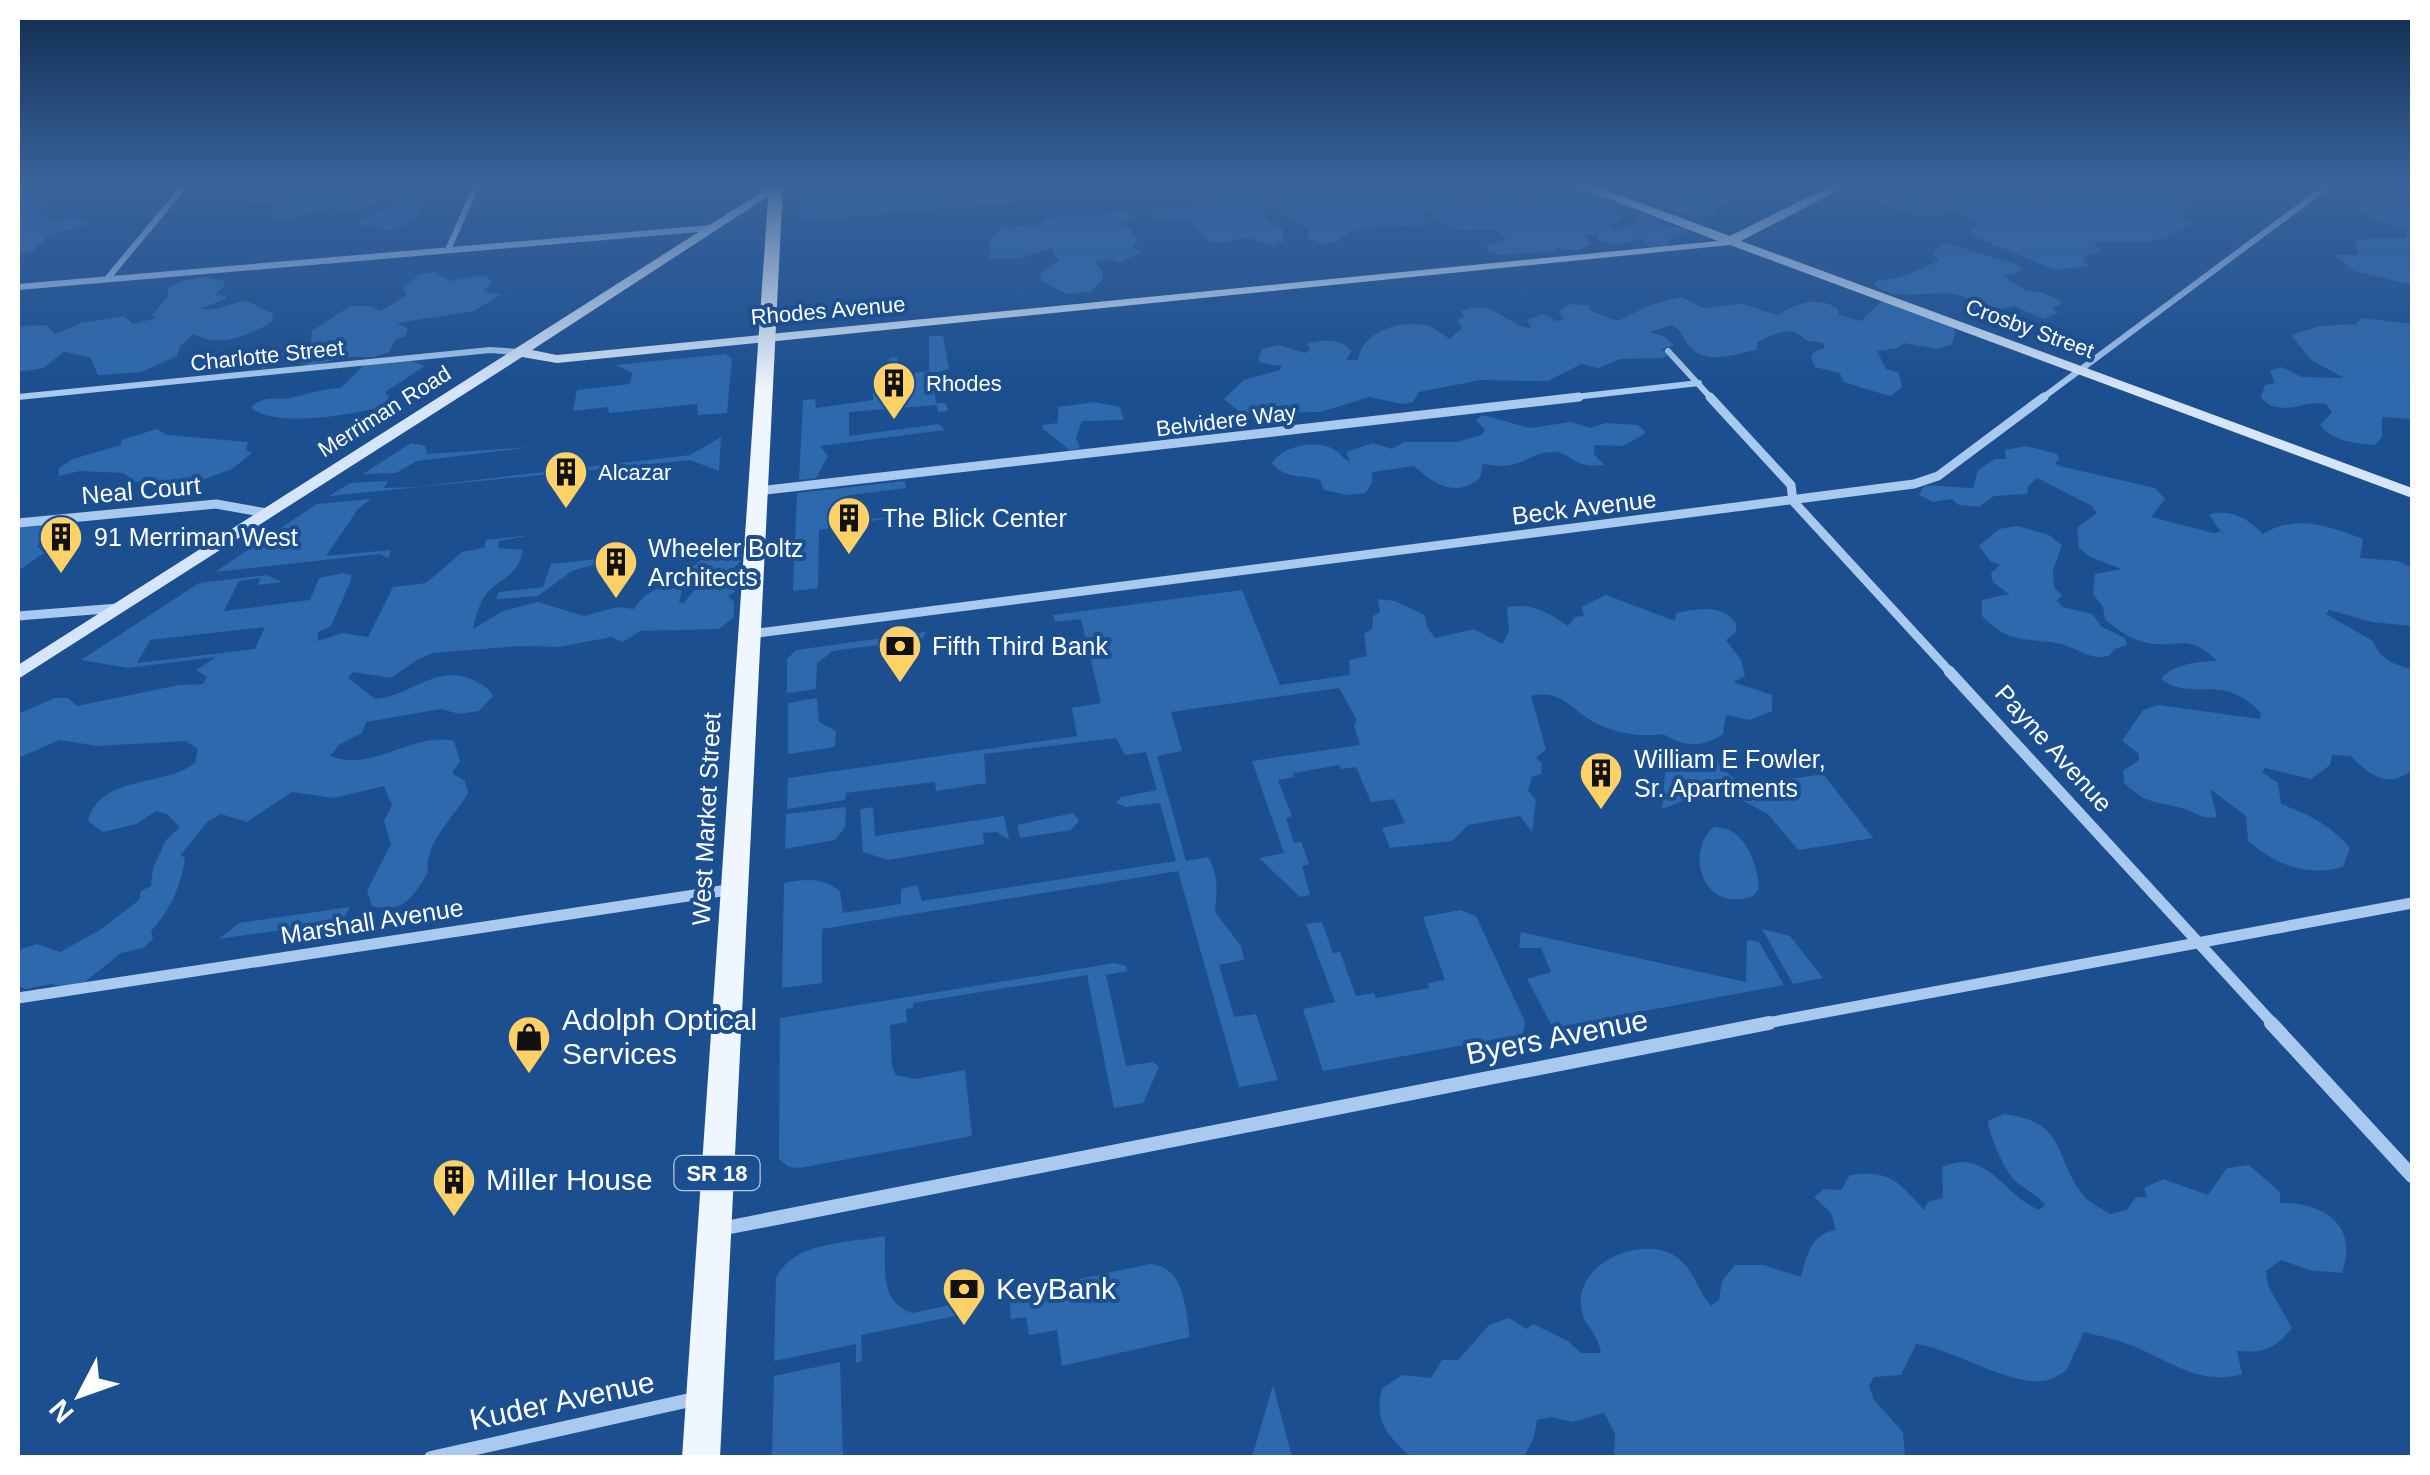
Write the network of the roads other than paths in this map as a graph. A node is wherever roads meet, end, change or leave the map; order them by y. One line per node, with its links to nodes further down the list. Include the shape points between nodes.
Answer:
1 (129, 253): 8 (street)
2 (415, 253): 8 (street)
3 (672, 253): 12 (street, Merriman Road)
4 (773, 253): 10 (main road, West Market Street / SR 18)
5 (1622, 253): 10 (street, Rhodes Avenue)
6 (1760, 253): 13 (street, Crosby Street)
7 (2238, 253): 13 (street, Beck Avenue)
8 (107, 279): 9 (street)
9 (18, 287)
10 (769, 338): 12 (street, Rhodes Avenue, via 557,359); 16 (main road, West Market Street / SR 18)
11 (1668, 351): 14 (street, Payne Avenue)
12 (519, 352): 15 (street, Charlotte Street); 19 (street, Merriman Road)
13 (2081, 371): 17 (street, Crosby Street); 18 (street, Beck Avenue, via 1938,476)
14 (1699, 383): 16 (street, Belvidere Way); 18 (street, Payne Avenue, via 1790,485)
15 (18, 397)
16 (758, 491): 23 (main road, West Market Street / SR 18)
17 (2412, 493)
18 (1794, 500): 23 (street, Beck Avenue); 27 (street, Payne Avenue)
19 (266, 513): 20 (street, Neal Court, via 216,504); 21 (street, Merriman Road)
20 (18, 522)
21 (119, 608): 22 (street); 24 (street, Merriman Road)
22 (18, 616)
23 (750, 634): 25 (main road, West Market Street / SR 18)
24 (18, 672)
25 (734, 889): 28 (street, Marshall Avenue); 30 (main road, West Market Street / SR 18)
26 (2412, 903): 27 (street, Byers Avenue)
27 (2200, 944): 29 (street, Payne Avenue); 30 (street, Byers Avenue, via 1595,1054)
28 (18, 998)
29 (2412, 1176)
30 (714, 1231): 31 (main road, West Market Street / SR 18)
31 (705, 1396): 32 (street, Kuder Avenue); 33 (main road, West Market Street / SR 18)
32 (431, 1458)
33 (701, 1458)

